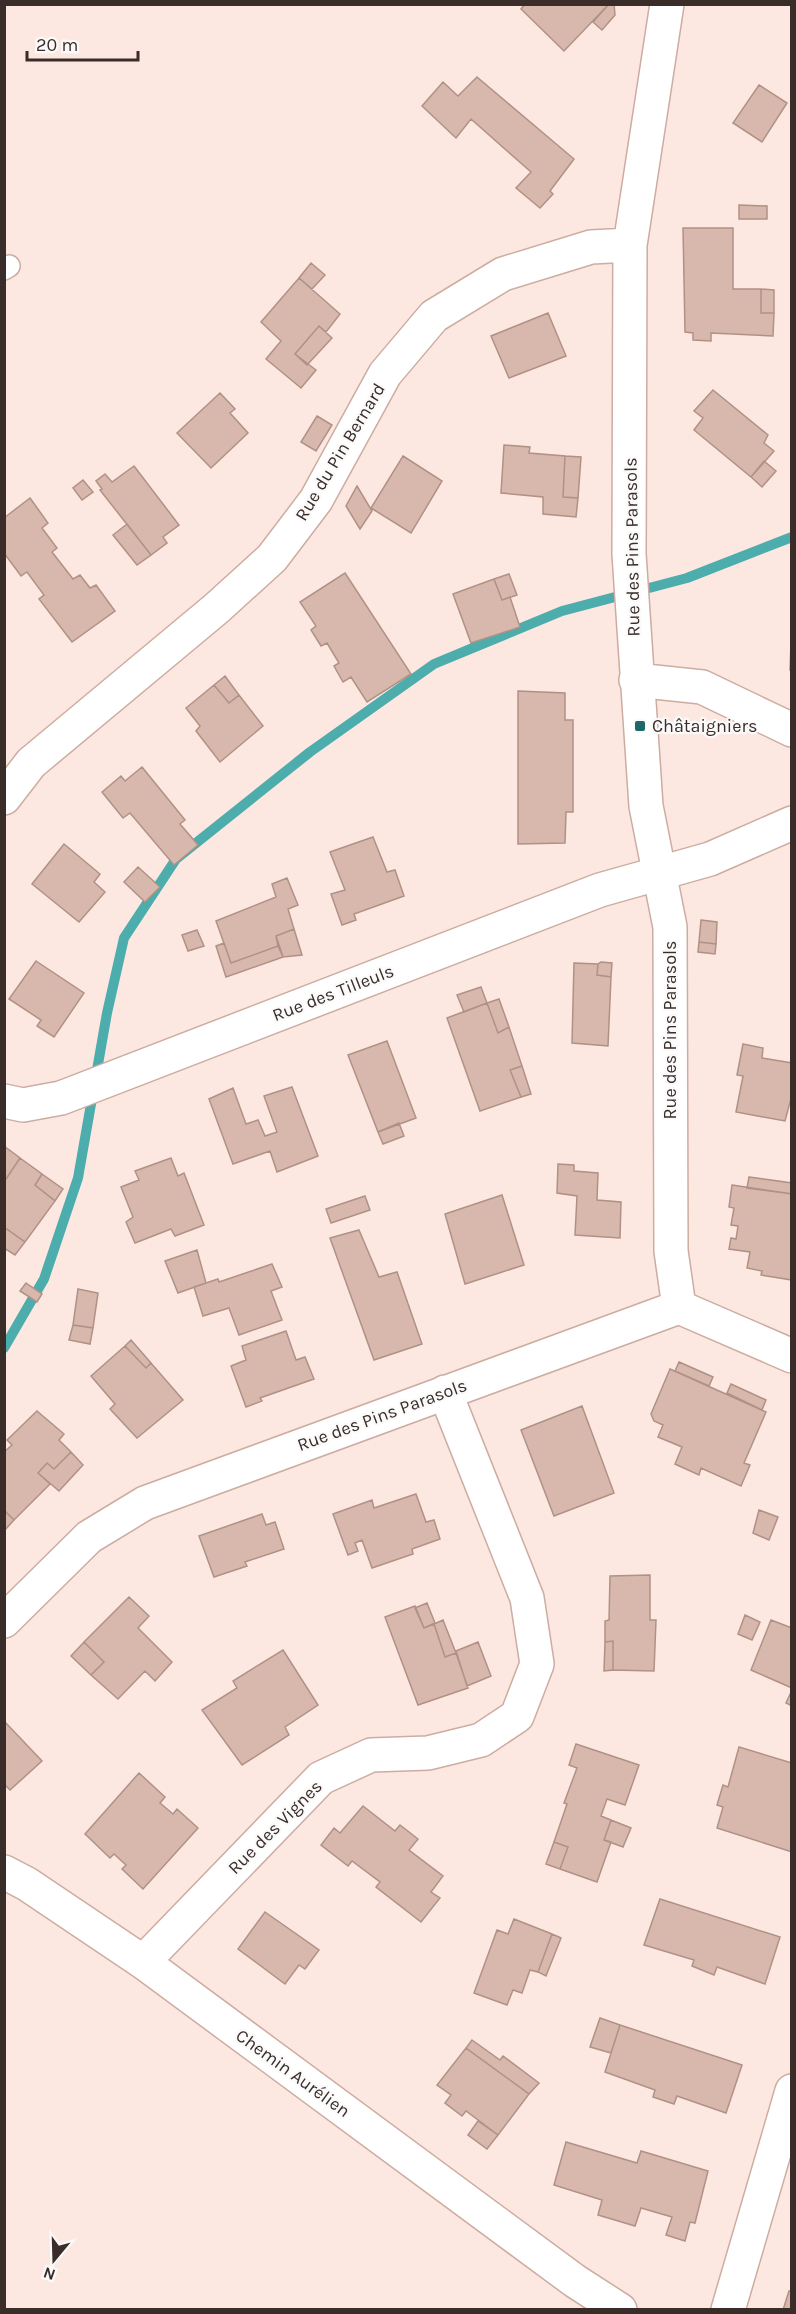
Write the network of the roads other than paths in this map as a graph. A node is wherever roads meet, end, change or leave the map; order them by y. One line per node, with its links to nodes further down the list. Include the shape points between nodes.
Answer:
1 (667, 4): 2 (street, Rue des Pins Parasols)
2 (630, 245): 3 (street, Rue des Pins Parasols, via 629,554); 5 (street, Rue du Pin Bernard, via 591,247 503,274 434,316 385,374 316,500 272,558 217,609 31,764)
3 (636, 680): 4 (street, via 702,687); 7 (street, Rue des Pins Parasols, via 646,806)
4 (792, 730)
5 (4, 798)
6 (792, 823): 7 (street, Rue des Tilleuls, via 710,859)
7 (660, 873): 8 (street, Rue des Tilleuls, via 600,890 61,1098 23,1105); 9 (street, Rue des Pins Parasols, via 670,927 671,1251)
8 (4, 1101)
9 (680, 1307): 10 (street); 11 (street, Rue des Pins Parasols)
10 (792, 1356)
11 (445, 1392): 12 (street, Rue des Pins Parasols, via 145,1503 89,1537); 14 (street, Rue des Vignes, via 527,1598 537,1664 517,1716 481,1740 428,1753 371,1755 321,1778)
12 (4, 1621)
13 (4, 1872): 14 (street, Chemin Aurélien)
14 (143, 1962): 16 (street, Chemin Aurélien)
15 (792, 2091): 18 (street)
16 (581, 2295): 17 (street, Chemin Aurélien)
17 (620, 2310)
18 (728, 2310)

